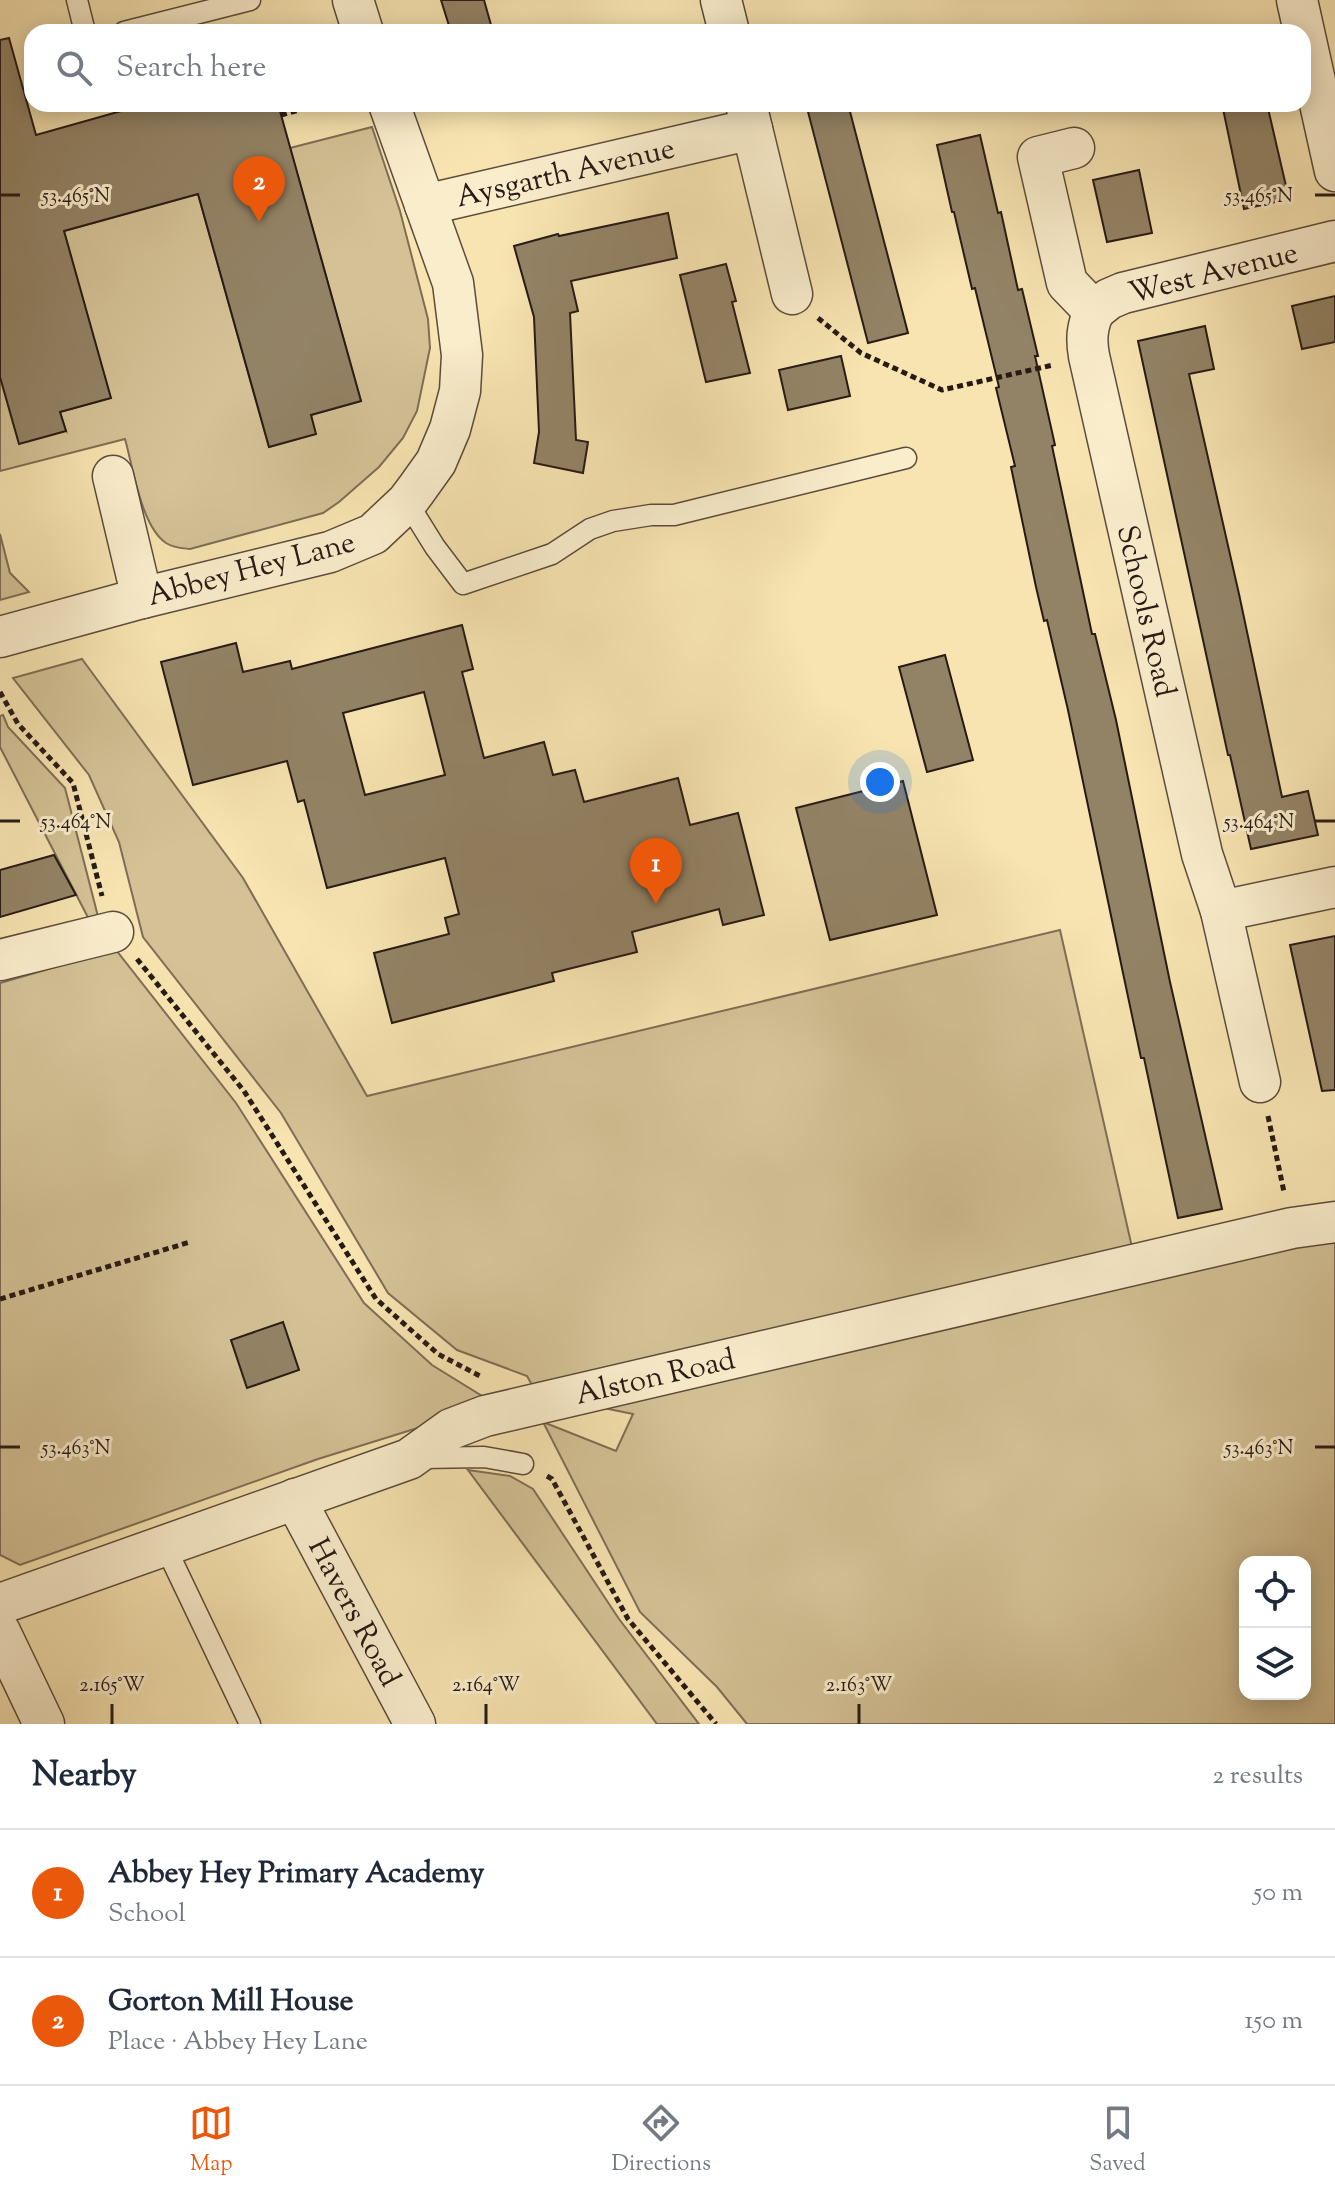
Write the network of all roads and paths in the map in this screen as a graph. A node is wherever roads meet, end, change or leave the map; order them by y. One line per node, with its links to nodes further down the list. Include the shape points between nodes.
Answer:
1 (77, 0): 6 (lane)
2 (250, 0): 7 (lane)
3 (353, 0): 8 (street)
4 (721, 0): 9 (street)
5 (1297, 0): 10 (street)
6 (83, 24)
7 (156, 24)
8 (360, 24)
9 (727, 24)
10 (1305, 24)
11 (1311, 45): 12 (street)
12 (1328, 99): 18 (street)
13 (292, 112): 15 (path)
14 (392, 112): 19 (street, Abbey Hey Lane)
15 (281, 115)
16 (749, 116): 19 (street, Aysgarth Avenue); 21 (street, Aysgarth Avenue)
17 (1074, 148): 22 (street, via 1038,157 1067,283)
18 (1335, 171)
19 (425, 205): 26 (street, Abbey Hey Lane, via 453,283 462,355 460,391 436,462)
20 (1335, 241): 22 (street, West Avenue, via 1123,293)
21 (792, 294): 23 (path, via 861,353 942,390)
22 (1094, 311): 23 (street, Schools Road, via 1087,327)
23 (1089, 356): 33 (street, Schools Road, via 1202,854)
24 (906, 458): 26 (lane, via 674,515 613,521 552,554 463,584)
25 (113, 476): 27 (street)
26 (407, 502): 27 (street, Abbey Hey Lane, via 373,534 330,552)
27 (142, 598): 28 (street, Abbey Hey Lane)
28 (4, 636)
29 (0, 692): 30 (path)
30 (8, 708): 31 (path); 34 (path, via 73,783)
31 (0, 711)
32 (1335, 887): 33 (street)
33 (1221, 911): 36 (street, Schools Road)
34 (113, 932): 35 (street); 41 (path, via 244,1091 376,1299 438,1354)
35 (0, 960)
36 (1260, 1082): 38 (path)
37 (1335, 1222): 38 (street, Alston Road)
38 (1292, 1228): 42 (street, Alston Road, via 485,1416 451,1429)
39 (190, 1242): 40 (path)
40 (0, 1299)
41 (489, 1381)
42 (409, 1459): 43 (lane, via 484,1457); 44 (street, Alston Road)
43 (523, 1464): 51 (path, via 552,1479 628,1619)
44 (295, 1499): 45 (street, Alston Road); 50 (street, Havers Road)
45 (165, 1546): 46 (street, Alston Road); 49 (lane)
46 (0, 1604)
47 (0, 1632): 48 (street)
48 (44, 1724)
49 (250, 1724)
50 (415, 1724)
51 (716, 1724)

